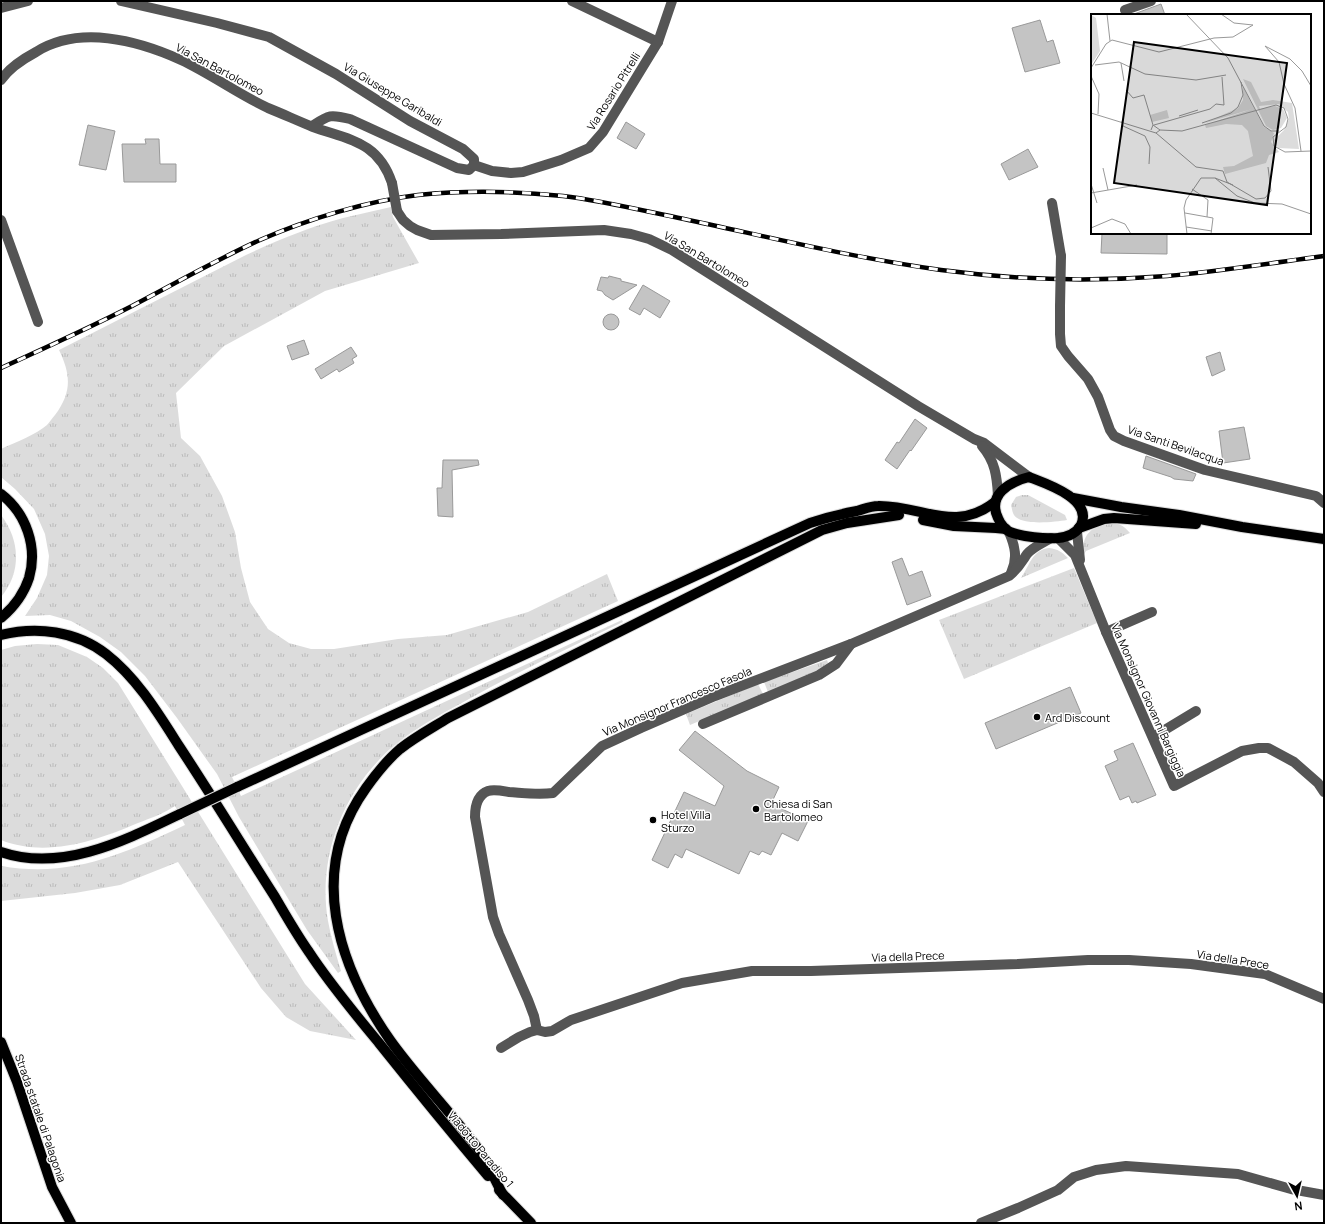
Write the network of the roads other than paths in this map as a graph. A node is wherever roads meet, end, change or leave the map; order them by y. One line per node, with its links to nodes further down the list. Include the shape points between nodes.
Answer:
1 (28, 1): 6 (street)
2 (121, 1): 11 (street, Via Giuseppe Garibaldi, via 269,37 336,74 410,121 463,149 473,156)
3 (572, 1): 8 (street)
4 (672, 1): 8 (street, Via Rosario Pitrelli)
5 (1151, 1): 7 (street)
6 (1, 8)
7 (1125, 10)
8 (658, 42): 11 (street, Via Rosario Pitrelli, via 603,132 590,148 523,172 492,171)
9 (1, 80): 10 (street, Via San Bartolomeo, via 27,57 60,40 79,37 104,38 129,42 181,60 246,97)
10 (312, 126): 11 (street, via 327,116 338,116 350,119 456,168 468,170); 15 (street, Via San Bartolomeo, bridge, via 359,142 380,159 390,175 397,211 403,220 417,230 432,235 604,230 649,239 672,250)
11 (474, 165)
12 (1052, 203): 20 (street, Via Santi Bevilacqua, bridge, via 1061,256 1061,346 1088,379 1114,436 1205,470 1316,496)
13 (1, 220): 14 (street)
14 (38, 322)
15 (974, 439): 16 (street, via 984,443); 19 (street, via 991,459 997,478)
16 (1029, 477): 18 (main road); 19 (main road, via 1012,483)
17 (1, 494): 31 (main road, via 14,506 25,524 32,562 24,589)
18 (1073, 498): 23 (main road, via 1179,514); 24 (main road, via 1083,512)
19 (996, 499): 21 (main road, via 979,512 961,517 876,506); 25 (main road, via 998,517)
20 (1324, 503)
21 (858, 510): 22 (main road); 39 (main road, bridge, via 810,523 136,835 90,852 46,858)
22 (899, 515): 25 (main road, via 954,526); 44 (main road, via 847,523 822,530 448,718 400,750 379,770 359,797 340,842 334,880 336,924 344,953 373,1014 390,1041 479,1151)
23 (1242, 527): 24 (main road, via 1114,518 1104,519); 27 (main road)
24 (1078, 530): 26 (main road, via 1068,536); 28 (street, via 1078,555)
25 (1007, 531): 26 (main road); 29 (street, via 1016,557)
26 (1054, 538): 28 (street, via 1074,555); 29 (street, via 1041,543)
27 (1324, 540)
28 (1082, 572): 32 (street, Via Monsignor Giovanni Bargiggia)
29 (1009, 576): 34 (street, Via Monsignor Francesco Fasola)
30 (1152, 612): 32 (street)
31 (1, 618)
32 (1106, 632): 37 (street, Via Monsignor Giovanni Bargiggia)
33 (1, 636): 44 (main road, Viadotto Paradiso 1, via 38,630 59,632 92,644 121,666 151,703 310,953 358,1018)
34 (851, 644): 36 (street, via 836,664 818,675); 41 (street, Via Monsignor Francesco Fasola, via 715,696 602,746 553,793 489,791 481,796 474,817 493,917 528,1000)
35 (1196, 711): 37 (street)
36 (703, 724)
37 (1153, 737): 38 (street, Via Monsignor Giovanni Bargiggia, via 1174,786 1242,751 1268,748 1294,762 1318,783)
38 (1324, 792)
39 (1, 852)
40 (1324, 999): 41 (street, Via della Prece, via 1265,974 1191,964 1129,960 752,971 682,982 571,1020 552,1031)
41 (537, 1030): 43 (street, Via della Prece)
42 (1, 1042): 46 (main road, Strada statale di Palagonia, via 52,1187)
43 (501, 1048)
44 (503, 1195): 47 (main road, Viadotto Paradiso 1)
45 (1324, 1195): 48 (street, via 1238,1174 1126,1166 1096,1170 1074,1177 1058,1190)
46 (71, 1223)
47 (531, 1223)
48 (981, 1223)

